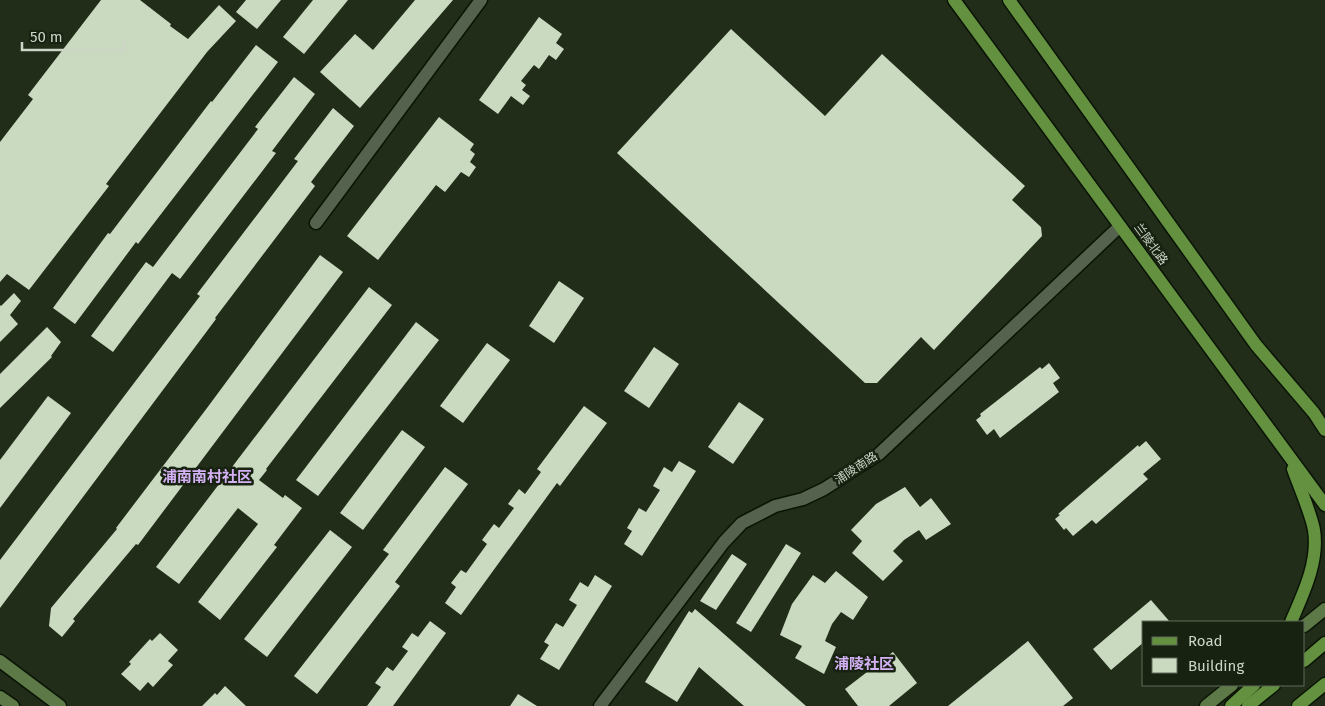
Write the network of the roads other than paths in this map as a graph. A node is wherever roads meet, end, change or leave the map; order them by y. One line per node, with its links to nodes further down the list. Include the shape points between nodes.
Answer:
1 (481, 0): 4 (street)
2 (954, 0): 5 (main road, 兰陵北路)
3 (1009, 0): 6 (main road, via 1256,345)
4 (316, 223)
5 (1120, 226): 9 (main road, 兰陵北路); 24 (street, 浦陵南路, via 879,454 824,489 775,506 742,523 724,542)
6 (1314, 413): 7 (main road); 8 (main road)
7 (1325, 425)
8 (1325, 430)
9 (1289, 457): 10 (main road, 兰陵北路); 12 (main road, via 1314,530 1314,556 1308,583)
10 (1325, 505)
11 (1325, 609): 13 (main road)
12 (1291, 621)
13 (1305, 625)
14 (1325, 643): 15 (main road)
15 (1305, 659)
16 (0, 661): 23 (main road)
17 (1325, 684): 28 (main road)
18 (1231, 686): 25 (main road)
19 (1253, 686): 26 (main road)
20 (1273, 686): 27 (main road)
21 (0, 697): 22 (main road)
22 (13, 706)
23 (60, 706)
24 (600, 706)
25 (1206, 706)
26 (1231, 706)
27 (1248, 706)
28 (1298, 706)

